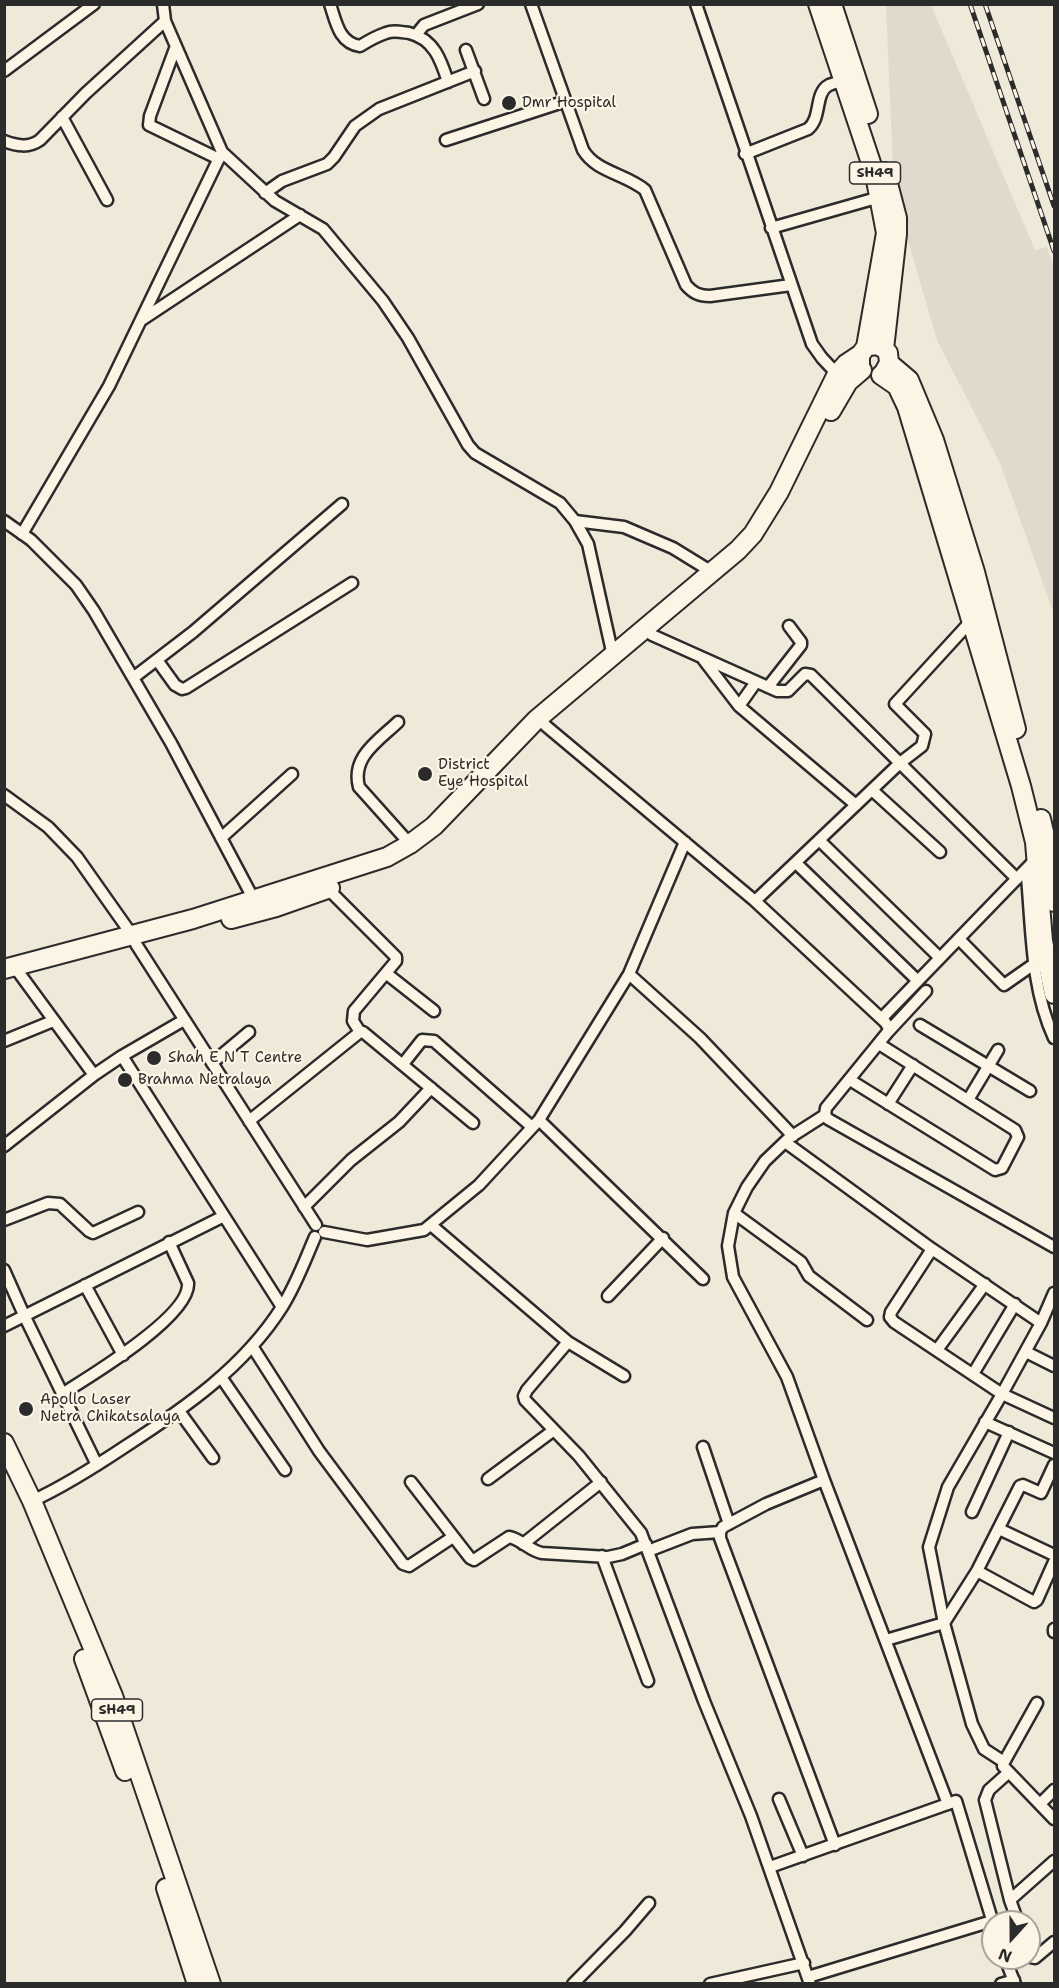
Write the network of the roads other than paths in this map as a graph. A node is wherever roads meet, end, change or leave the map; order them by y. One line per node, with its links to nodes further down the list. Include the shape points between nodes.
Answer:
1 (94, 4): 13 (street)
2 (163, 4): 9 (street)
3 (330, 4): 10 (street, via 340,33 350,43 360,46 387,32)
4 (478, 4): 10 (street, via 424,25)
5 (531, 4): 18 (street)
6 (696, 4): 22 (street)
7 (818, 4): 15 (main road, SH49)
8 (832, 4): 32 (main road, SH49, via 897,218)
9 (165, 21): 11 (street); 19 (street)
10 (416, 35): 16 (street, via 434,48)
11 (176, 46): 23 (street); 23 (street, via 149,125)
12 (466, 50): 14 (street)
13 (4, 71)
14 (475, 71): 16 (street); 17 (street)
15 (844, 81): 22 (street, via 824,89 816,119 808,129); 25 (main road, SH49)
16 (448, 82): 24 (street, via 367,116 327,164)
17 (484, 99)
18 (566, 101): 20 (street); 29 (street, via 588,158 645,190 686,285 693,292 710,296)
19 (62, 117): 21 (street, via 33,145); 26 (street)
20 (447, 140)
21 (4, 141)
22 (745, 154): 28 (street)
23 (220, 155): 24 (street); 30 (street)
24 (265, 193): 27 (street)
25 (880, 197): 28 (street); 31 (main road, SH49, via 886,233)
26 (107, 200)
27 (300, 215): 30 (street); 36 (street, via 323,229 383,301 475,453 560,503)
28 (771, 228): 29 (street)
29 (791, 285): 33 (street, via 812,344)
30 (141, 320): 37 (street, via 109,386)
31 (863, 357): 32 (main road, via 875,345); 32 (main road, via 871,376); 33 (main road, via 846,364); 42 (main road, via 781,511 754,547)
32 (885, 362): 40 (main road, via 907,407); 50 (main road, via 909,380 934,440 975,572)
33 (837, 374): 38 (main road, via 766,514 753,534)
34 (342, 504): 45 (street)
35 (4, 521): 37 (street)
36 (574, 521): 38 (street, via 624,527 665,544); 43 (street, via 588,544)
37 (22, 534): 46 (street, via 76,585)
38 (712, 572): 43 (main road)
39 (352, 583): 45 (street, via 186,688 175,685)
40 (971, 621): 50 (main road); 53 (street, via 895,704 925,734 922,746)
41 (789, 626): 48 (street, via 801,645)
42 (652, 635): 44 (street); 52 (main road)
43 (613, 656): 52 (main road)
44 (703, 658): 47 (street); 49 (street)
45 (157, 660): 46 (street)
46 (133, 678): 58 (street)
47 (756, 682): 48 (street); 49 (street)
48 (768, 687): 53 (street, via 788,691 806,674 811,675)
49 (739, 706): 57 (street)
50 (1007, 719): 63 (main road, via 1035,842); 69 (main road, via 1047,841)
51 (398, 722): 61 (street, via 362,758 356,776 359,787)
52 (542, 722): 60 (street); 61 (main road, via 434,826); 66 (main road, via 440,834 397,864)
53 (900, 763): 55 (street); 65 (street)
54 (292, 774): 58 (street)
55 (872, 790): 57 (street); 62 (street)
56 (4, 795): 71 (street, via 48,827 77,857)
57 (856, 805): 59 (street)
58 (221, 838): 67 (street)
59 (819, 840): 64 (street); 72 (street)
60 (685, 842): 68 (street); 76 (street)
61 (410, 844): 67 (main road, via 387,857)
62 (940, 852)
63 (1033, 859): 65 (street); 73 (street, via 1027,877); 79 (main road)
64 (796, 863): 68 (street); 77 (street)
65 (1017, 879): 70 (street)
66 (328, 889): 71 (main road, via 276,907); 75 (street, via 396,957)
67 (254, 900): 71 (main road)
68 (755, 901): 81 (street)
69 (1054, 902)
70 (959, 939): 72 (street); 73 (street, via 1004,986)
71 (134, 940): 74 (main road); 82 (street)
72 (940, 958): 77 (street)
73 (1035, 964): 88 (street, via 1041,1006)
74 (10, 972): 83 (street)
75 (387, 974): 80 (street); 86 (street, via 354,1011 353,1021)
76 (629, 974): 106 (street); 107 (street, via 700,1038)
77 (918, 981): 81 (street)
78 (926, 991): 87 (street)
79 (1054, 994)
80 (434, 1011)
81 (882, 1018): 87 (street, via 889,1028)
82 (184, 1020): 92 (street); 93 (street)
83 (53, 1021): 89 (street); 97 (street)
84 (920, 1025): 96 (street)
85 (249, 1032): 93 (street)
86 (360, 1032): 94 (street); 104 (street)
87 (887, 1033): 90 (street)
88 (1054, 1038)
89 (4, 1041)
90 (879, 1044): 95 (street); 98 (street)
91 (998, 1050): 96 (street)
92 (122, 1056): 97 (street); 112 (street)
93 (212, 1064): 104 (street)
94 (403, 1064): 99 (street); 106 (street, via 422,1040 434,1041)
95 (913, 1065): 101 (street); 102 (street)
96 (989, 1066): 100 (street); 101 (street)
97 (94, 1075): 108 (street)
98 (850, 1080): 102 (street); 103 (street, via 826,1108)
99 (431, 1088): 105 (street); 109 (street)
100 (1030, 1091)
101 (968, 1100): 102 (street, via 1016,1130 1018,1137 999,1170)
102 (888, 1104)
103 (825, 1115): 107 (street); 118 (street)
104 (249, 1121): 109 (street)
105 (473, 1123)
106 (535, 1123): 114 (street, via 479,1185); 116 (street)
107 (789, 1139): 111 (street, via 765,1161); 119 (street)
108 (6, 1140)
109 (304, 1207): 115 (street)
110 (138, 1212): 113 (street, via 93,1233 55,1202)
111 (734, 1213): 130 (street, via 801,1262 808,1276); 158 (street, via 728,1246 733,1277 787,1377)
112 (224, 1216): 117 (street); 127 (street)
113 (4, 1220)
114 (431, 1225): 115 (street, via 424,1230 367,1240); 133 (street)
115 (318, 1231): 127 (street)
116 (663, 1238): 121 (street); 125 (street)
117 (169, 1242): 122 (street); 137 (street, via 189,1290 159,1326)
118 (1054, 1247)
119 (932, 1249): 123 (street); 135 (street, via 890,1317)
120 (4, 1270): 129 (street)
121 (703, 1279)
122 (85, 1284): 129 (street); 137 (street)
123 (985, 1284): 126 (street); 135 (street)
124 (1054, 1293): 128 (street)
125 (608, 1296)
126 (1015, 1304): 131 (street); 139 (street)
127 (282, 1307): 134 (street)
128 (1052, 1309): 131 (street)
129 (24, 1315): 132 (street); 142 (street)
130 (867, 1320)
131 (1041, 1323): 136 (street)
132 (4, 1326)
133 (568, 1342): 140 (street); 147 (street, via 524,1396)
134 (252, 1346): 141 (street); 165 (street, via 319,1451 403,1564 409,1566)
135 (937, 1350): 139 (street)
136 (1026, 1352): 138 (street); 143 (street)
137 (123, 1355): 142 (street)
138 (1054, 1366)
139 (974, 1374): 143 (street)
140 (624, 1376)
141 (221, 1377): 144 (street); 156 (street)
142 (62, 1394): 153 (street)
143 (1002, 1394): 145 (street); 146 (street)
144 (179, 1411): 152 (street); 153 (street)
145 (1054, 1418)
146 (985, 1422): 148 (street); 172 (street, via 948,1487 928,1547)
147 (554, 1430): 157 (street); 160 (street)
148 (1009, 1432): 151 (street); 162 (street)
149 (4, 1443): 161 (main road, SH49)
150 (703, 1447): 163 (street)
151 (1054, 1453)
152 (213, 1458)
153 (97, 1465): 161 (street)
154 (1054, 1465): 164 (street, via 1041,1493 1020,1486)
155 (4, 1468): 197 (main road, SH49, via 29,1518 97,1692)
156 (285, 1470)
157 (488, 1479)
158 (824, 1480): 163 (street, via 766,1504); 173 (street)
159 (411, 1482): 165 (street)
160 (602, 1482): 166 (street); 167 (street, via 638,1526)
161 (32, 1501): 197 (main road, SH49, via 113,1696)
162 (972, 1512)
163 (724, 1528): 167 (street); 183 (street, via 720,1538)
164 (999, 1528): 168 (street); 171 (street)
165 (453, 1537): 166 (street, via 474,1560 505,1538 514,1537)
166 (523, 1544): 169 (street, via 542,1553)
167 (647, 1547): 169 (street); 186 (street)
168 (1054, 1555)
169 (602, 1556): 174 (street)
170 (1054, 1562): 171 (street, via 1034,1602)
171 (977, 1572): 172 (street)
172 (944, 1623): 173 (street); 176 (street, via 972,1724 984,1749)
173 (886, 1640): 180 (street)
174 (648, 1681)
175 (1036, 1703): 176 (street)
176 (1004, 1762): 177 (street)
177 (1008, 1773): 181 (street); 187 (street, via 989,1790 985,1800)
178 (1054, 1790): 181 (street)
179 (779, 1799): 184 (street)
180 (948, 1804): 183 (street); 189 (street, via 957,1801)
181 (1040, 1804): 182 (street)
182 (1054, 1819)
183 (834, 1845): 184 (street)
184 (803, 1856): 186 (street)
185 (1054, 1861): 187 (street)
186 (770, 1867): 194 (street)
187 (1010, 1900): 190 (street)
188 (649, 1903): 199 (street)
189 (989, 1910)
190 (1014, 1910)
191 (981, 1926): 196 (street)
192 (1054, 1942): 193 (street)
193 (1041, 1953)
194 (804, 1964): 195 (street); 196 (street)
195 (761, 1978): 200 (street)
196 (809, 1980)
197 (202, 1982)
198 (1014, 1982): 201 (street)
199 (573, 1983)
200 (710, 1983)
201 (1001, 1983)

